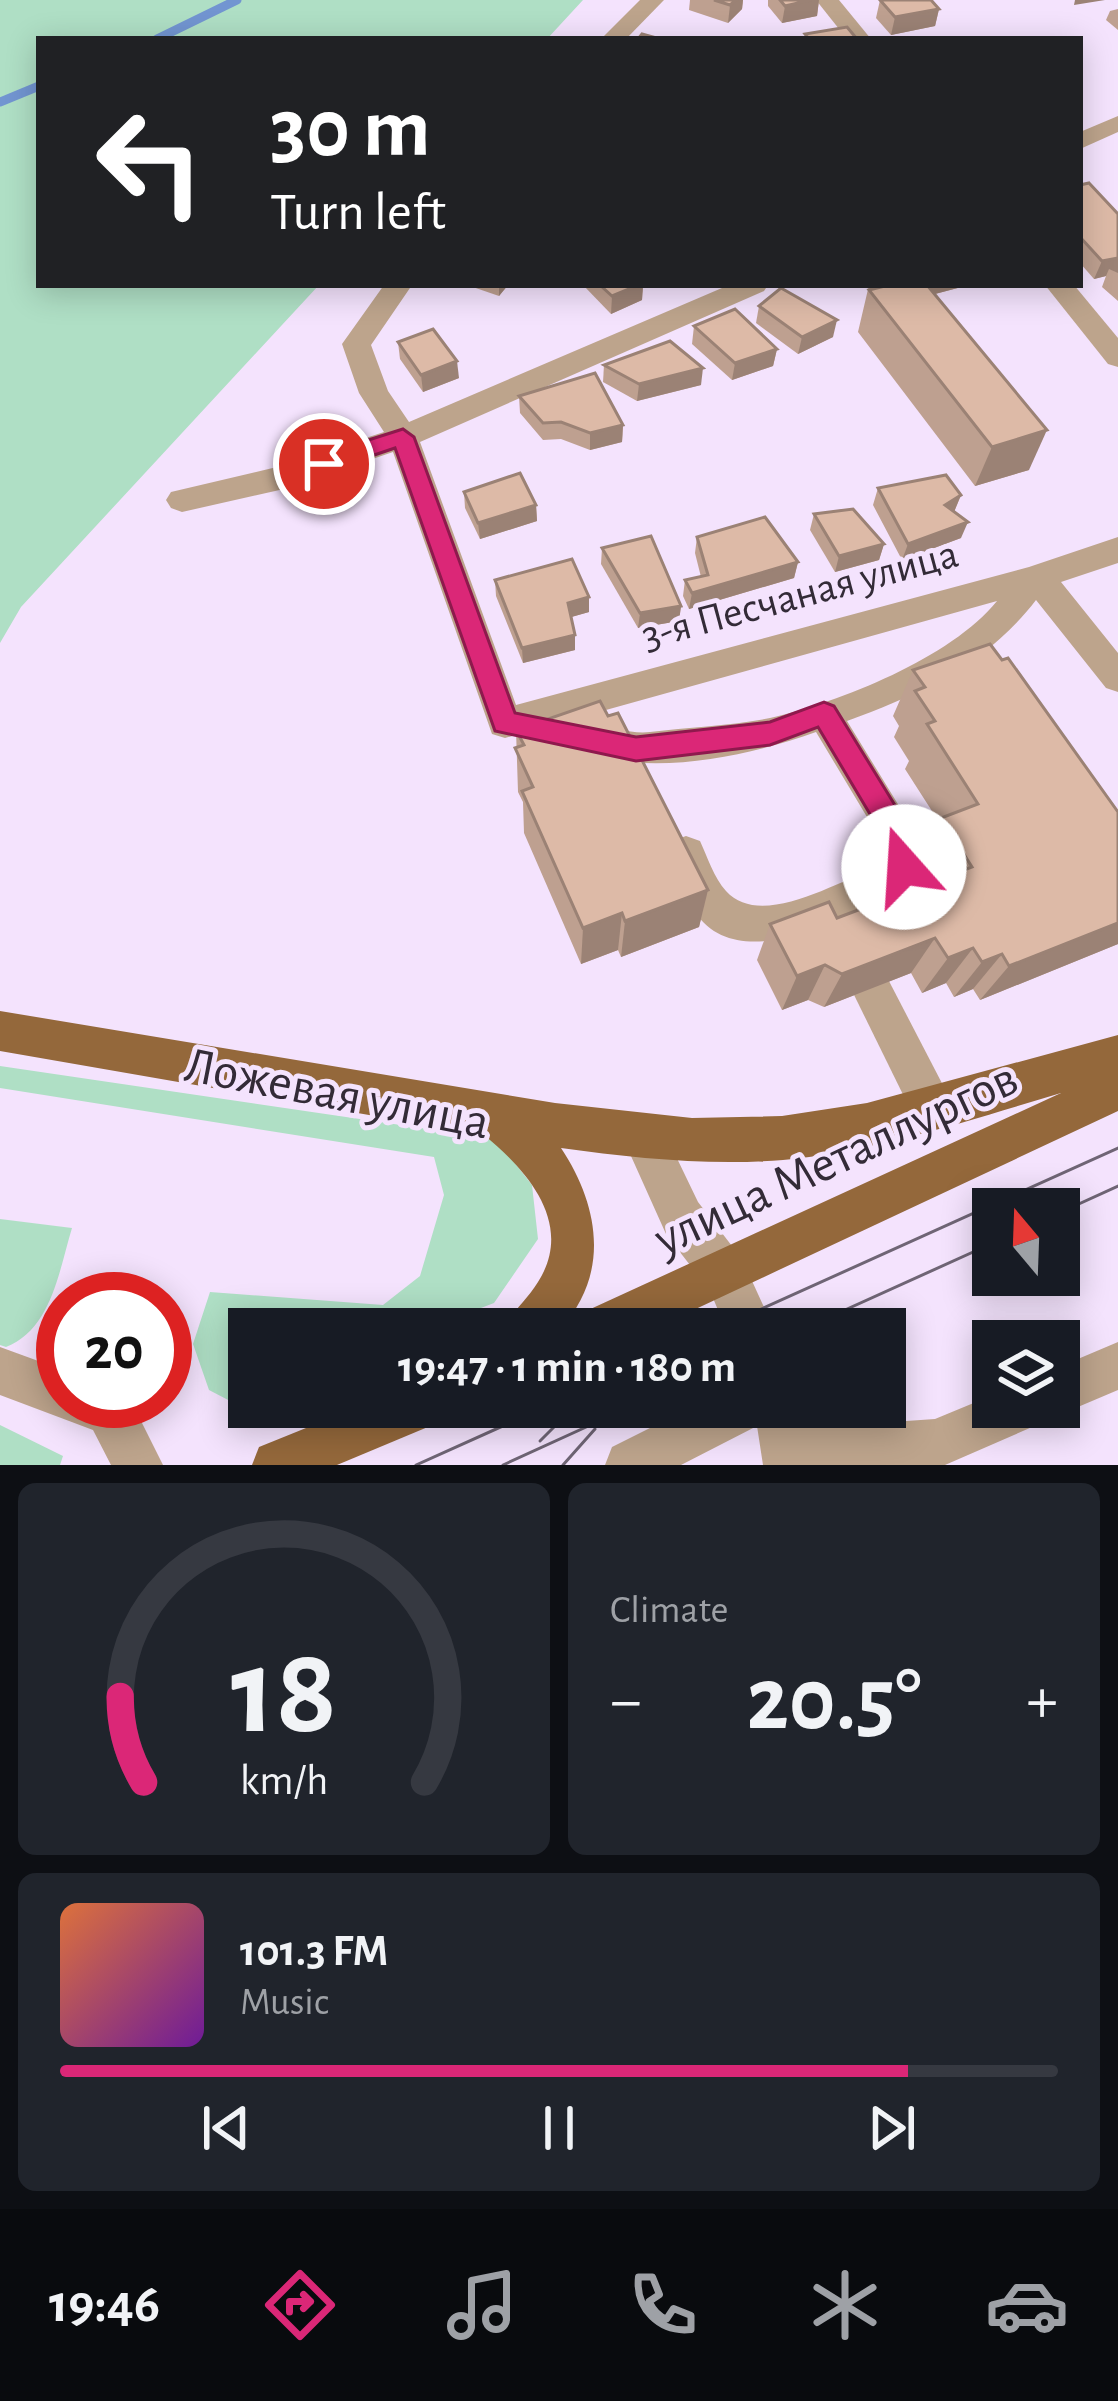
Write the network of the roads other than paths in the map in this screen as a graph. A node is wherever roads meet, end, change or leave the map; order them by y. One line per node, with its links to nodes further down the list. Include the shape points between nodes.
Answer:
1 (653, 0): 3 (street)
2 (827, 0): 4 (street)
3 (616, 36)
4 (857, 36)
5 (1118, 123): 6 (street)
6 (1083, 140)
7 (396, 288): 11 (street, via 356,344 374,393)
8 (747, 288): 11 (street)
9 (1061, 288): 10 (street)
10 (1118, 357)
11 (403, 437): 12 (street); 17 (street)
12 (182, 500)
13 (1118, 550): 14 (street, 3-я Песчаная улица)
14 (1036, 578): 15 (street); 16 (street, via 997,626 912,683); 17 (street, 3-я Песчаная улица)
15 (1118, 678)
16 (824, 714): 18 (street, via 770,733); 21 (street, via 907,850 904,867 886,882)
17 (505, 723): 18 (street)
18 (636, 749): 19 (street)
19 (655, 787)
20 (673, 825): 21 (street, via 710,902 733,921 764,927)
21 (828, 903): 25 (street)
22 (0, 1031): 26 (main road, Ложевая улица)
23 (1118, 1056): 25 (main road, улица Металлургов)
24 (1118, 1089): 28 (main road, улица Металлургов)
25 (932, 1106): 27 (main road, улица Металлургов, via 782,1138)
26 (491, 1114): 27 (main road, улица Металлургов); 29 (main road, Ложевая улица, via 532,1141 560,1178 573,1216 572,1263)
27 (644, 1136): 28 (street, via 682,1218)
28 (726, 1275): 30 (main road, улица Металлургов); 31 (street)
29 (549, 1308)
30 (650, 1308)
31 (740, 1308)
32 (1118, 1366): 34 (street)
33 (0, 1370): 35 (street)
34 (1080, 1382)
35 (36, 1384)
36 (118, 1428): 41 (street)
37 (367, 1428): 42 (main road)
38 (702, 1428): 43 (street)
39 (973, 1428): 40 (street, via 936,1444)
40 (785, 1442)
41 (138, 1465)
42 (277, 1465)
43 (630, 1465)

